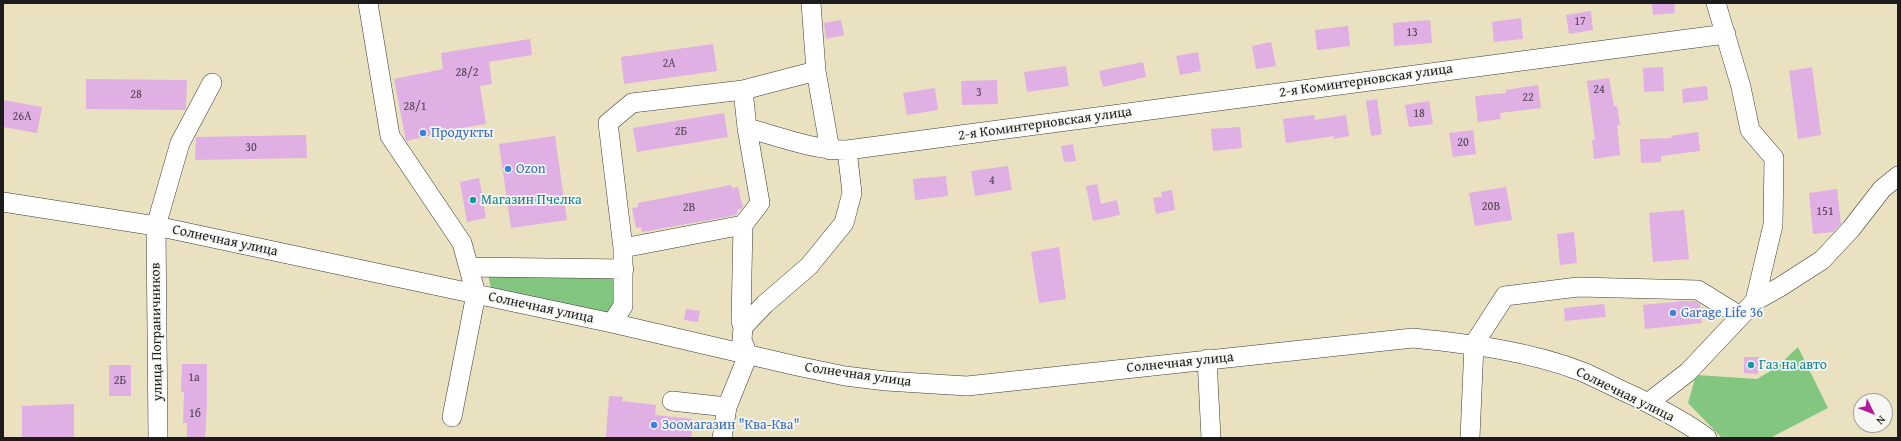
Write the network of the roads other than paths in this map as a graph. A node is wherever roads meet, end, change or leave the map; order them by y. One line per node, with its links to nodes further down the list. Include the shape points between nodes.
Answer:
1 (368, 3): 16 (street, via 390,136 462,243)
2 (811, 3): 5 (street)
3 (1716, 3): 4 (street)
4 (1726, 34): 9 (street, 2-я Коминтерновская улица); 19 (street, via 1750,130 1774,158 1773,225)
5 (816, 71): 7 (street); 9 (street)
6 (212, 84): 14 (street, улица Пограничников, via 180,142)
7 (743, 90): 8 (street); 15 (street, via 632,103 608,123)
8 (747, 128): 9 (street, 2-я Коминтерновская улица); 13 (street, via 760,203)
9 (838, 150): 22 (street, via 852,193 844,223 810,266 765,304)
10 (1898, 176): 19 (street, via 1882,189 1851,229 1822,260)
11 (3, 202): 12 (street); 14 (street, Солнечная улица)
12 (3, 205)
13 (742, 225): 15 (street); 22 (street)
14 (156, 226): 18 (street, Солнечная улица); 30 (street, улица Пограничников)
15 (624, 248): 17 (street)
16 (468, 267): 17 (street); 18 (street)
17 (624, 269): 21 (street, via 623,306)
18 (476, 294): 21 (street, Солнечная улица); 29 (street)
19 (1755, 301): 20 (street)
20 (1740, 316): 23 (street, via 1698,290 1578,287 1505,296); 27 (street, via 1688,372)
21 (612, 323): 24 (street, Солнечная улица)
22 (743, 327): 24 (street, via 742,340)
23 (1474, 344): 25 (street, Солнечная улица, via 1414,338); 27 (street, Солнечная улица, via 1522,353 1583,372); 33 (street)
24 (748, 354): 25 (street, Солнечная улица, via 845,376 967,386); 28 (street)
25 (1207, 359): 32 (street)
26 (672, 401): 28 (street)
27 (1648, 403): 34 (street, Солнечная улица)
28 (727, 407): 31 (street)
29 (452, 417)
30 (158, 438)
31 (722, 438)
32 (1211, 438)
33 (1470, 438)
34 (1707, 438)

